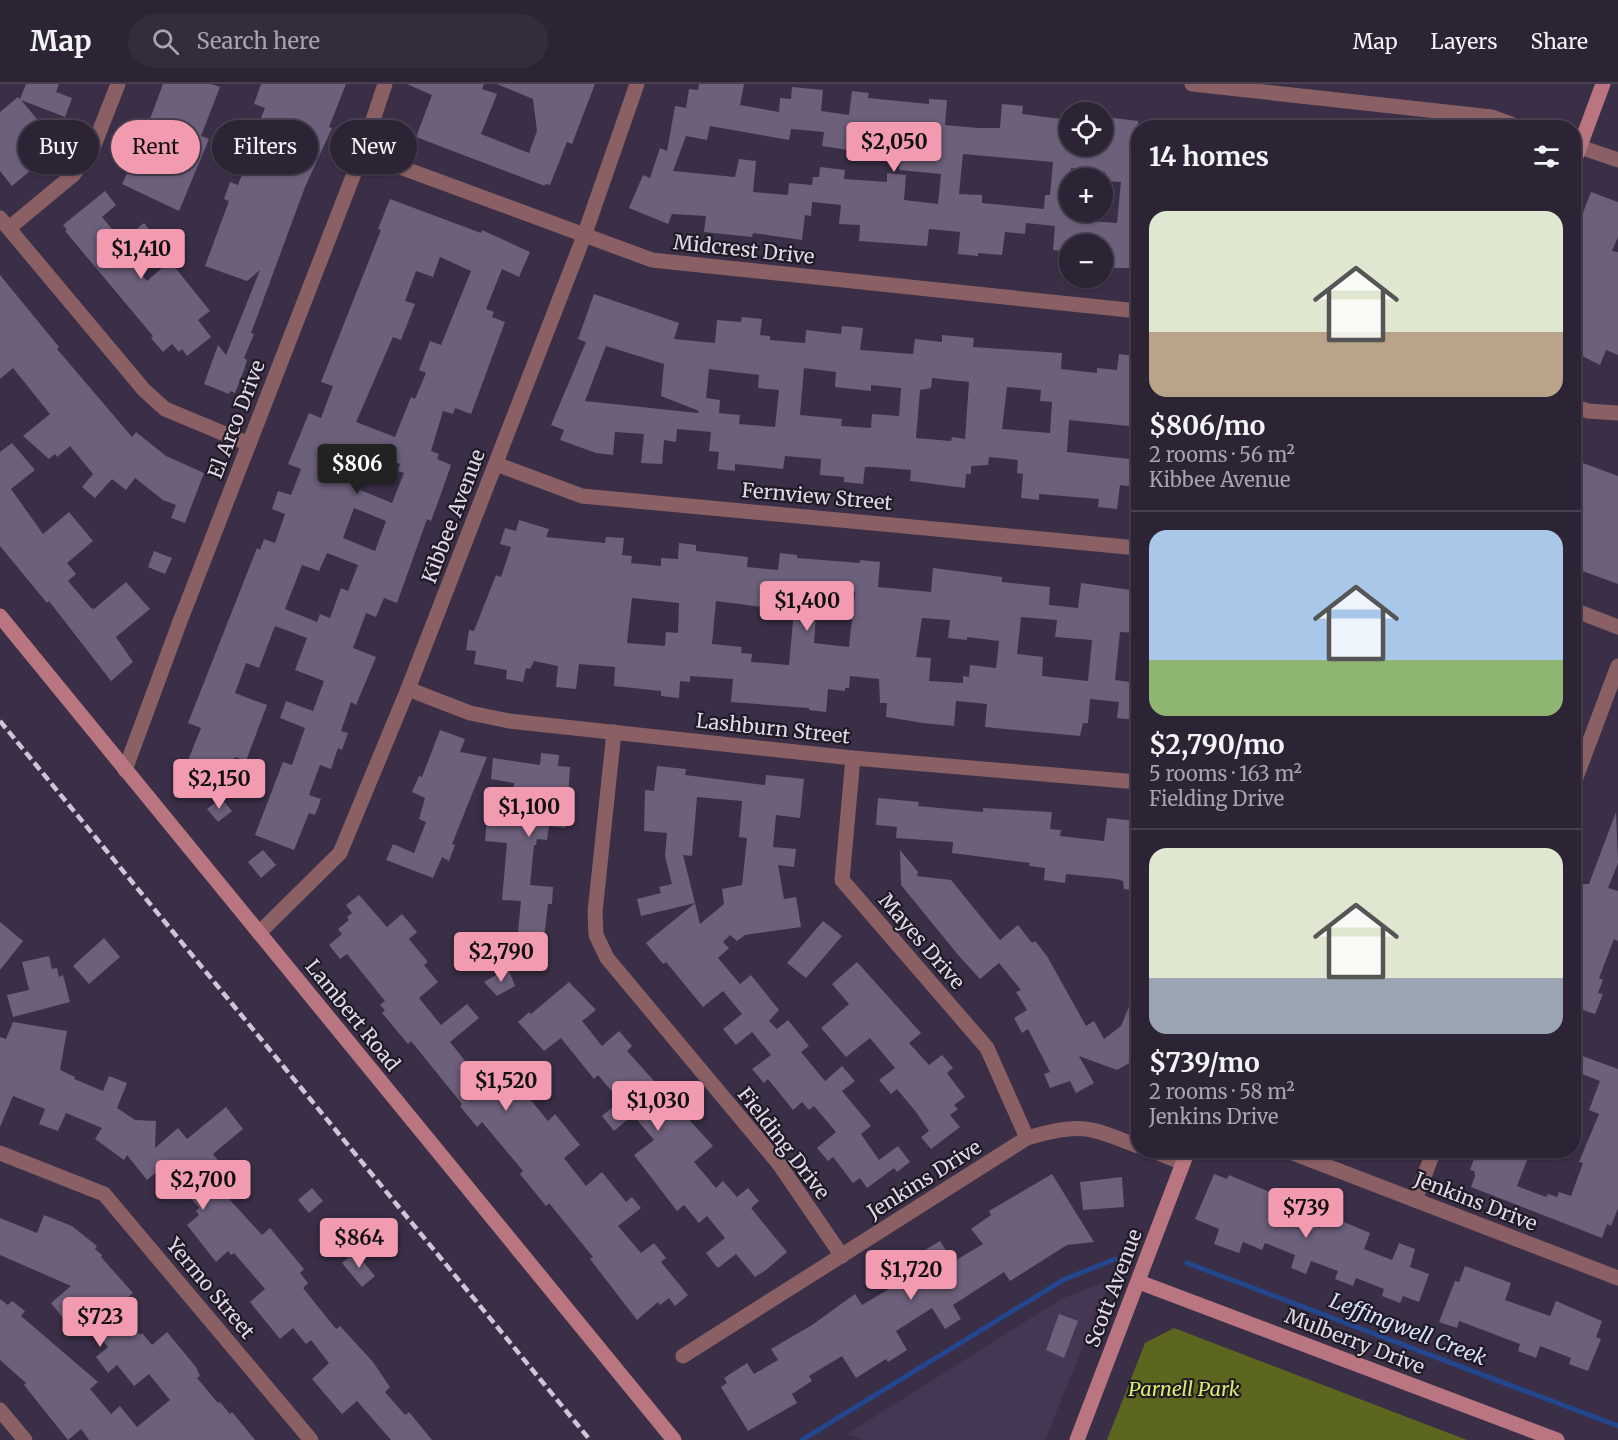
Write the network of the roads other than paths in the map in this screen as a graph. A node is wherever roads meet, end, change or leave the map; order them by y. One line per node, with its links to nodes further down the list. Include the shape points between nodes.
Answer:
1 (118, 84): 13 (street, via 93,148 73,175)
2 (385, 84): 6 (street, El Arco Drive)
3 (638, 84): 14 (street, Kibbee Avenue)
4 (1192, 84): 7 (street)
5 (1603, 84): 8 (main road)
6 (373, 120)
7 (1500, 120)
8 (1581, 135)
9 (1581, 148): 10 (street)
10 (1618, 160)
11 (354, 174): 18 (street, El Arco Drive)
12 (417, 174): 14 (street, Midcrest Drive)
13 (4, 223): 18 (street, via 144,390 165,409)
14 (584, 236): 15 (street, Midcrest Drive, via 652,260); 19 (street, Kibbee Avenue)
15 (1131, 309)
16 (1581, 408): 17 (street)
17 (1618, 413)
18 (249, 444): 29 (street, El Arco Drive)
19 (496, 464): 20 (street, Fernview Street, via 582,496); 25 (street, Kibbee Avenue)
20 (1131, 547)
21 (1581, 613): 23 (street)
22 (0, 616): 29 (main road, Lambert Road)
23 (1618, 627)
24 (1618, 666): 28 (street)
25 (408, 689): 26 (street, Lashburn Street, via 470,713); 31 (street, Kibbee Avenue, via 340,853)
26 (614, 732): 27 (street, Lashburn Street); 39 (street, Fielding Drive, via 595,912 596,935 607,958 779,1164)
27 (852, 758): 30 (street, Lashburn Street); 32 (street, Mayes Drive, via 842,880 987,1048)
28 (1581, 764)
29 (125, 770): 31 (main road, Lambert Road)
30 (1131, 781)
31 (259, 933): 46 (main road, Lambert Road)
32 (1027, 1138): 33 (street, Jenkins Drive, via 1065,1128 1091,1128); 39 (street, Jenkins Drive)
33 (1131, 1143)
34 (0, 1153): 45 (street, Yermo Street, via 104,1194)
35 (1185, 1158): 41 (main road, Scott Avenue)
36 (1306, 1158): 38 (street, Jenkins Drive)
37 (1431, 1158): 38 (street)
38 (1415, 1200): 40 (street, Jenkins Drive)
39 (842, 1256): 42 (street, Jenkins Drive)
40 (1618, 1278)
41 (1139, 1282): 47 (main road, Scott Avenue); 48 (main road, Mulberry Drive)
42 (683, 1356)
43 (0, 1410): 44 (street)
44 (25, 1440)
45 (311, 1440)
46 (674, 1440)
47 (1077, 1440)
48 (1557, 1440)

